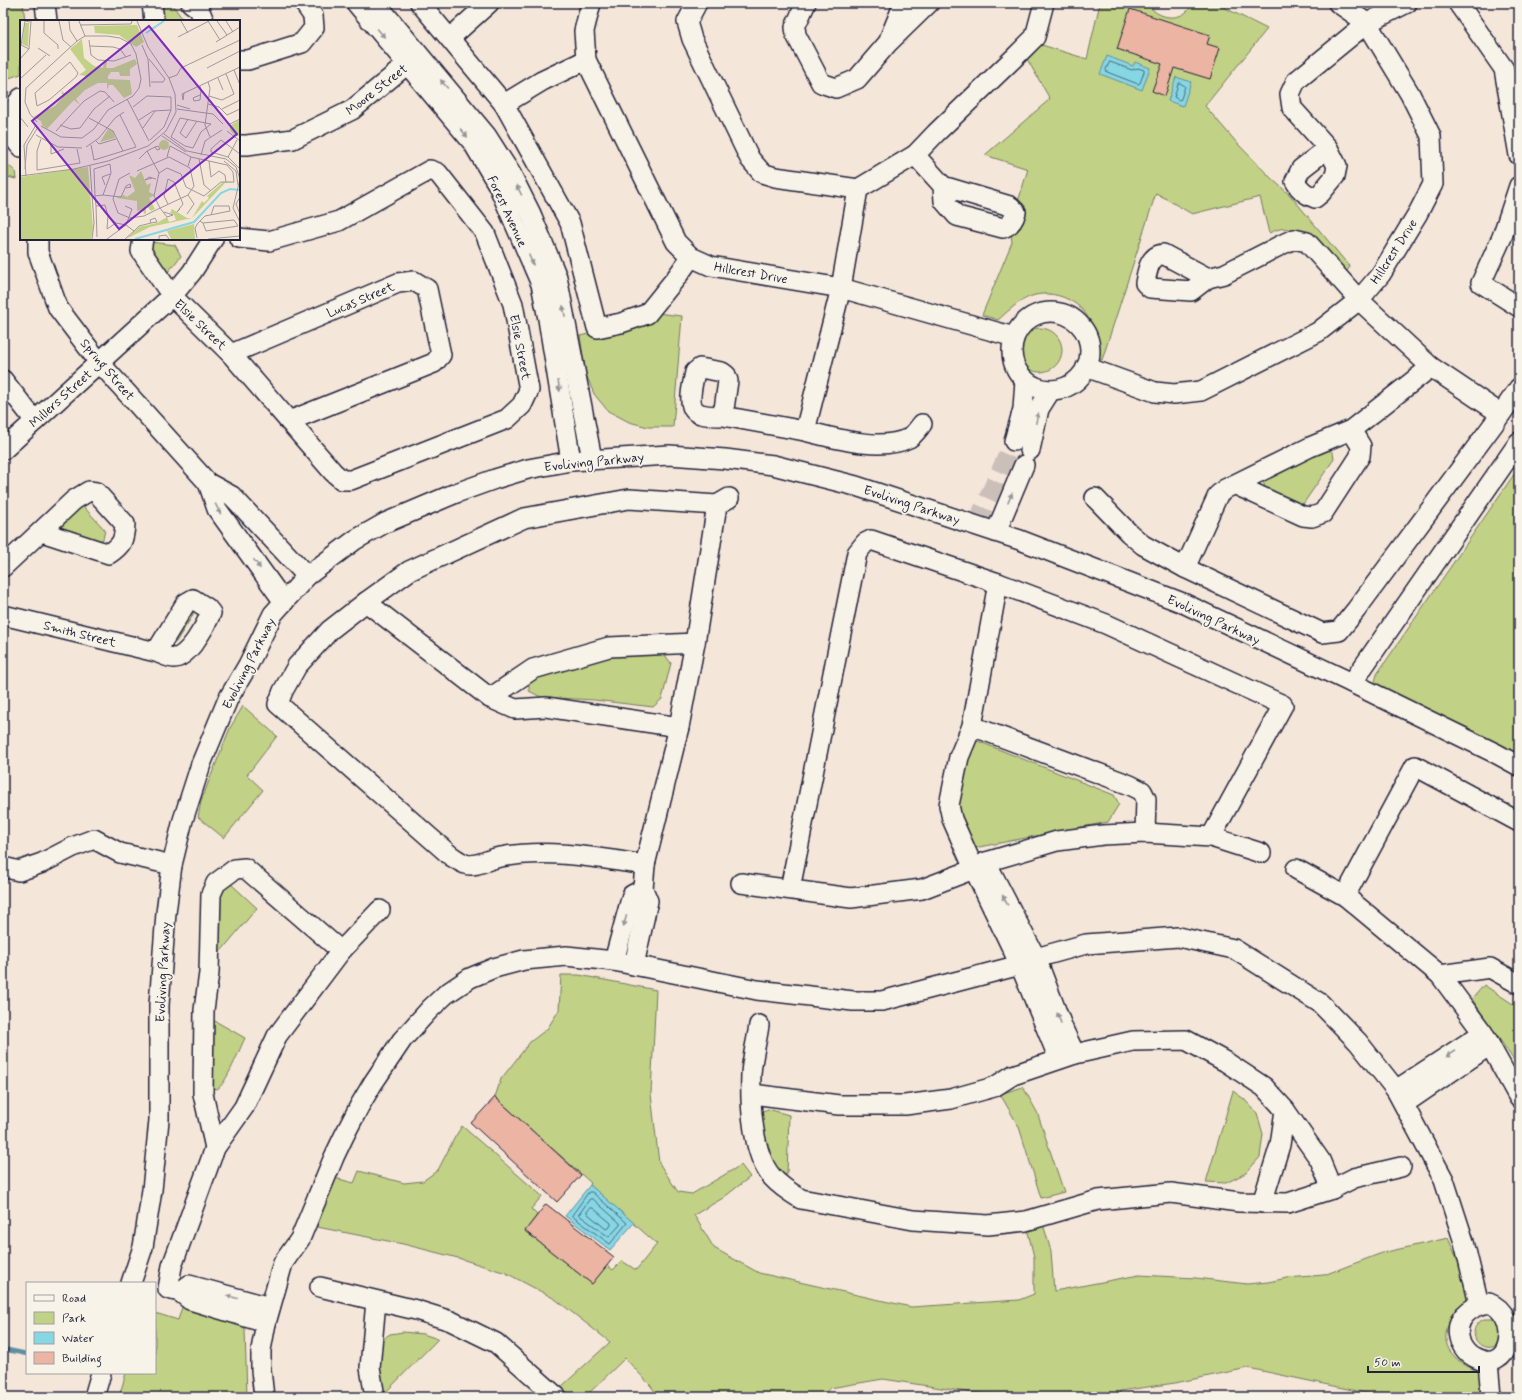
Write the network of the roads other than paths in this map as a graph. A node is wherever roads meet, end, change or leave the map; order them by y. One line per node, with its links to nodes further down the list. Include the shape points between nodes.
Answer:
1 (45, 3): 18 (street)
2 (152, 3): 19 (street)
3 (191, 3): 20 (street, via 198,9)
4 (304, 3): 25 (street, via 314,16 314,28 302,44)
5 (356, 3): 24 (street, Forest Avenue, one-way to 24)
6 (376, 3): 24 (street, Forest Avenue)
7 (420, 3): 22 (street)
8 (488, 3): 22 (street)
9 (591, 3): 26 (street, Hillcrest Drive, via 584,31)
10 (696, 3): 38 (street, via 687,22 692,39 750,159 762,173)
11 (806, 3): 23 (street, via 795,27 796,35 821,83 836,88 857,79)
12 (904, 3): 23 (street)
13 (929, 3): 23 (street)
14 (1044, 3): 35 (street, via 1035,37)
15 (1338, 3): 21 (street, Hillcrest Drive)
16 (1407, 3): 21 (street)
17 (1458, 3): 27 (street)
18 (47, 20)
19 (154, 20)
20 (204, 20)
21 (1367, 23): 33 (street, via 1296,81 1290,94 1292,108); 47 (street, Hillcrest Drive, via 1410,94 1431,136 1433,184 1381,274)
22 (450, 38): 29 (street)
23 (888, 44)
24 (414, 59): 32 (street, Moore Street, via 352,110 293,139); 50 (street, Forest Avenue, via 473,143 498,185)
25 (240, 60)
26 (586, 60): 29 (street, via 542,81); 43 (street, Hillcrest Drive, via 676,242)
27 (1512, 68): 34 (street)
28 (20, 100): 30 (street)
29 (504, 104): 49 (street, via 570,223)
30 (7, 123): 31 (street)
31 (20, 145)
32 (240, 145)
33 (1328, 148)
34 (1519, 154)
35 (915, 156): 36 (street); 38 (street)
36 (943, 186)
37 (1519, 186): 48 (street, via 1502,237 1481,283)
38 (858, 189): 45 (street)
39 (240, 238): 63 (street, Elsie Street, via 270,240 339,221 430,170 438,173 485,233 513,304 529,390 522,406 507,420 351,480 342,480 333,472)
40 (38, 240): 53 (street, Spring Street, via 38,252 58,308)
41 (143, 240): 46 (street, Elsie Street, via 141,251)
42 (212, 240): 46 (street, Millers Street, via 192,272)
43 (691, 257): 45 (street, Hillcrest Drive, via 712,266); 49 (street, via 647,314)
44 (1208, 278): 47 (street, via 1224,274 1294,239 1307,242)
45 (841, 288): 51 (street, Hillcrest Drive); 66 (street)
46 (172, 296): 52 (street, Elsie Street); 53 (street, Millers Street)
47 (1358, 300): 54 (street, Hillcrest Drive, via 1318,332 1201,391 1174,394 1155,392); 55 (street)
48 (1519, 307)
49 (597, 328): 50 (street)
50 (560, 335): 70 (street, Forest Avenue); 71 (street, Forest Avenue, one-way to 71)
51 (1014, 337): 54 (street, via 1025,321 1037,314 1051,311 1070,316 1084,330 1088,339 1090,353); 57 (street, via 1014,365)
52 (231, 354): 63 (street, Elsie Street); 63 (street, Lucas Street, via 398,283 414,281 427,289 441,355 434,363)
53 (99, 362): 62 (street, Millers Street); 72 (street, Spring Street)
54 (1086, 367): 59 (street, via 1072,384)
55 (1431, 367): 60 (street); 65 (street)
56 (3, 380): 62 (street)
57 (1025, 380): 59 (street); 69 (street)
58 (1519, 388): 60 (street)
59 (1051, 390): 69 (street, one-way to 59, via 1039,409)
60 (1501, 414): 78 (street, via 1339,631 1322,633)
61 (723, 416): 66 (street)
62 (35, 421): 68 (street, Millers Street)
63 (289, 421)
64 (922, 424): 66 (street, via 910,438 891,443 855,442)
65 (1351, 430): 73 (street, via 1310,447); 73 (street, via 1361,446 1360,456 1323,513 1312,518 1303,516)
66 (805, 431)
67 (1519, 442): 86 (street)
68 (3, 450)
69 (1022, 452): 76 (street, one-way to 69)
70 (592, 460): 71 (street, Evoliving Parkway); 76 (street, Evoliving Parkway, via 669,455 773,465 856,486)
71 (571, 461): 79 (street, Evoliving Parkway, via 528,469 495,479 385,523 355,540)
72 (208, 483): 79 (street, Spring Street, via 232,496); 81 (street, Spring Street, one-way to 81, via 217,509)
73 (1236, 485): 78 (street, via 1218,495)
74 (1096, 498): 78 (street, via 1143,546)
75 (42, 532): 77 (street)
76 (996, 532): 86 (street, Evoliving Parkway, via 1183,603)
77 (3, 567)
78 (1185, 568)
79 (307, 576): 81 (street, Evoliving Parkway)
80 (998, 582): 88 (street); 93 (street, via 1106,624 1283,705); 102 (street, via 871,540 865,543 857,554)
81 (284, 602): 95 (street, Evoliving Parkway, via 273,614 228,699 201,764)
82 (366, 602): 84 (street, via 409,571 524,518 629,499 723,502); 87 (street); 96 (street, via 330,630 297,666 278,704 284,710 451,856 466,864 476,864 500,856 541,853 576,855)
83 (3, 615): 85 (street, Smith Street)
84 (695, 643): 87 (street, via 609,647 533,669); 89 (street)
85 (156, 652)
86 (1352, 683): 90 (street, Evoliving Parkway)
87 (490, 698): 89 (street, via 515,709 546,707)
88 (972, 726): 92 (street, via 1142,791 1146,799); 97 (street, via 959,757 949,805 952,819)
89 (679, 727): 96 (street)
90 (1519, 766)
91 (1519, 822): 103 (street, via 1415,766)
92 (1145, 833): 93 (street); 97 (street, via 1103,835 1057,842)
93 (1211, 838): 94 (street)
94 (1261, 853)
95 (172, 865): 98 (street, via 120,853 94,839 19,870); 122 (street, Evoliving Parkway, via 159,1005 159,1120 143,1247)
96 (645, 865): 101 (street)
97 (980, 865): 102 (street, via 922,889 851,898); 107 (street, via 996,884)
98 (3, 867)
99 (1296, 869): 103 (street)
100 (741, 883): 102 (street)
101 (643, 889): 106 (street, one-way to 106, via 632,895); 108 (street, via 648,901)
102 (790, 889)
103 (1345, 896): 109 (street)
104 (380, 910): 105 (street)
105 (341, 951): 118 (street, via 277,1036 244,1107); 118 (street, via 245,868 235,869 216,883 211,894 209,973 204,1010 203,1094)
106 (614, 961): 108 (street); 126 (street, via 566,956 524,960 470,978 446,994 430,1009 402,1040 360,1105 334,1157 300,1239 283,1263)
107 (1028, 961): 108 (street, via 882,1001 853,1001 757,990); 113 (street, via 1064,1032); 116 (street, via 1086,944 1178,937 1234,949 1320,1004 1358,1042)
108 (634, 965)
109 (1440, 975): 110 (street, via 1490,968); 112 (street)
110 (1519, 984)
111 (759, 1025): 115 (street, via 751,1073)
112 (1487, 1039): 114 (street); 116 (street)
113 (1067, 1056): 115 (street, via 1013,1075 994,1087 952,1099 905,1105 839,1106); 117 (street, via 1133,1041 1186,1040 1264,1087)
114 (1518, 1093)
115 (752, 1094): 121 (street, via 752,1122 761,1159 772,1176 786,1190 801,1199 912,1220 988,1225 1034,1219 1098,1200 1171,1193)
116 (1400, 1097): 125 (street, via 1444,1180 1464,1242)
117 (1285, 1110): 120 (street, via 1320,1160); 121 (street, via 1280,1145)
118 (215, 1148): 126 (street, via 172,1266 168,1289 180,1292 190,1300)
119 (1401, 1167): 120 (street, via 1354,1178)
120 (1332, 1188): 121 (street, via 1288,1203)
121 (1262, 1203)
122 (131, 1282)
123 (320, 1287): 124 (street)
124 (376, 1301): 133 (street, via 370,1368); 134 (street, via 451,1321 496,1343)
125 (1479, 1304): 127 (street, via 1499,1305); 129 (street, via 1464,1315 1460,1323 1460,1341 1468,1352 1479,1360)
126 (268, 1315): 132 (street, via 260,1370)
127 (1516, 1316): 128 (street)
128 (1518, 1339): 129 (street, via 1506,1355)
129 (1488, 1362): 135 (street)
130 (101, 1374): 131 (street)
131 (94, 1397)
132 (264, 1397)
133 (375, 1397)
134 (557, 1397)
135 (1491, 1397)

